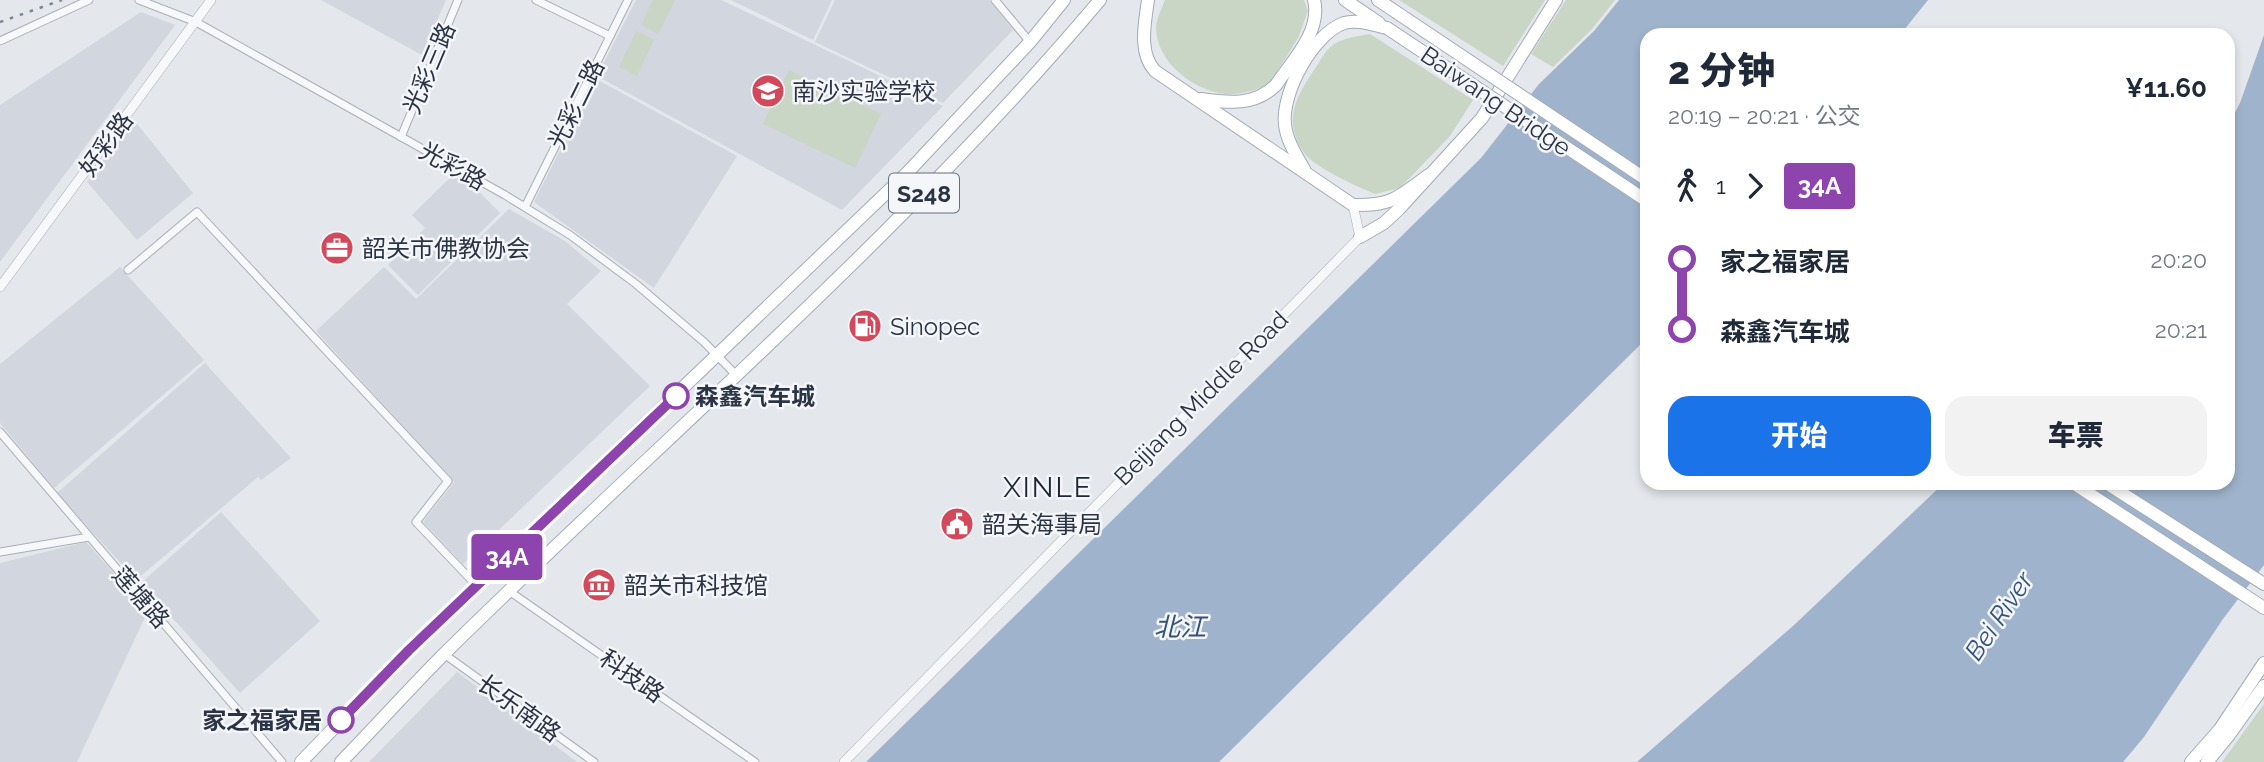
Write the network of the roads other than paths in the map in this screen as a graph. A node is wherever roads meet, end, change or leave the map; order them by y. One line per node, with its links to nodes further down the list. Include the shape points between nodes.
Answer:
1 (89, 0): 20 (street)
2 (139, 0): 17 (street, 光彩路)
3 (211, 0): 17 (street, 好彩路)
4 (458, 0): 23 (street, 光彩三路)
5 (536, 0): 19 (street)
6 (628, 0): 19 (street, 光彩二路)
7 (995, 0): 21 (street)
8 (1064, 0): 21 (main road, S248)
9 (1100, 0): 34 (main road, S248, via 927,190)
10 (1148, 0): 22 (main road, via 1144,31 1150,65)
11 (1314, 0): 22 (main road, via 1312,29 1270,91 1243,102)
12 (1345, 0): 18 (main road, Baiwang Bridge)
13 (1378, 0): 16 (main road, Baiwang Bridge)
14 (1388, 0): 16 (main road)
15 (1556, 0): 25 (main road, via 1482,118)
16 (1396, 12): 26 (main road, Baiwang Bridge, bridge)
17 (196, 22): 23 (street, 光彩路); 32 (street, 好彩路)
18 (1387, 28): 24 (main road, via 1351,22 1335,28 1318,41 1291,87 1285,123); 27 (main road, Baiwang Bridge, bridge)
19 (610, 36): 29 (street, 光彩二路)
20 (0, 41)
21 (1030, 42): 33 (main road, S248, via 907,173)
22 (1197, 99): 24 (main road)
23 (401, 136): 29 (street, 光彩路)
24 (1307, 174): 28 (main road)
25 (1429, 175): 28 (main road, via 1387,203); 30 (main road, via 1384,223)
26 (1640, 175)
27 (1640, 196)
28 (1353, 205): 30 (street)
29 (525, 207): 33 (street, 光彩路, via 636,284)
30 (1360, 237): 52 (street, Beijiang Middle Road)
31 (128, 270): 41 (street, via 197,212 448,481 416,522)
32 (0, 287)
33 (717, 357): 34 (street, 光彩路); 41 (main road, S248)
34 (737, 376): 42 (main road, S248)
35 (0, 432): 38 (street, 莲塘路)
36 (2085, 490): 43 (main road)
37 (2117, 490): 40 (main road)
38 (89, 537): 39 (street); 47 (street, 莲塘路)
39 (0, 552)
40 (2264, 584)
41 (477, 586): 48 (main road, S248)
42 (509, 591): 44 (main road, S248); 51 (street, 科技路)
43 (2264, 608)
44 (444, 654): 49 (main road, S248); 50 (street, 长乐南路)
45 (2264, 663): 53 (main road, via 2220,729)
46 (2264, 686): 54 (main road)
47 (282, 762)
48 (301, 762)
49 (341, 762)
50 (594, 762)
51 (755, 762)
52 (844, 762)
53 (2191, 762)
54 (2207, 762)

